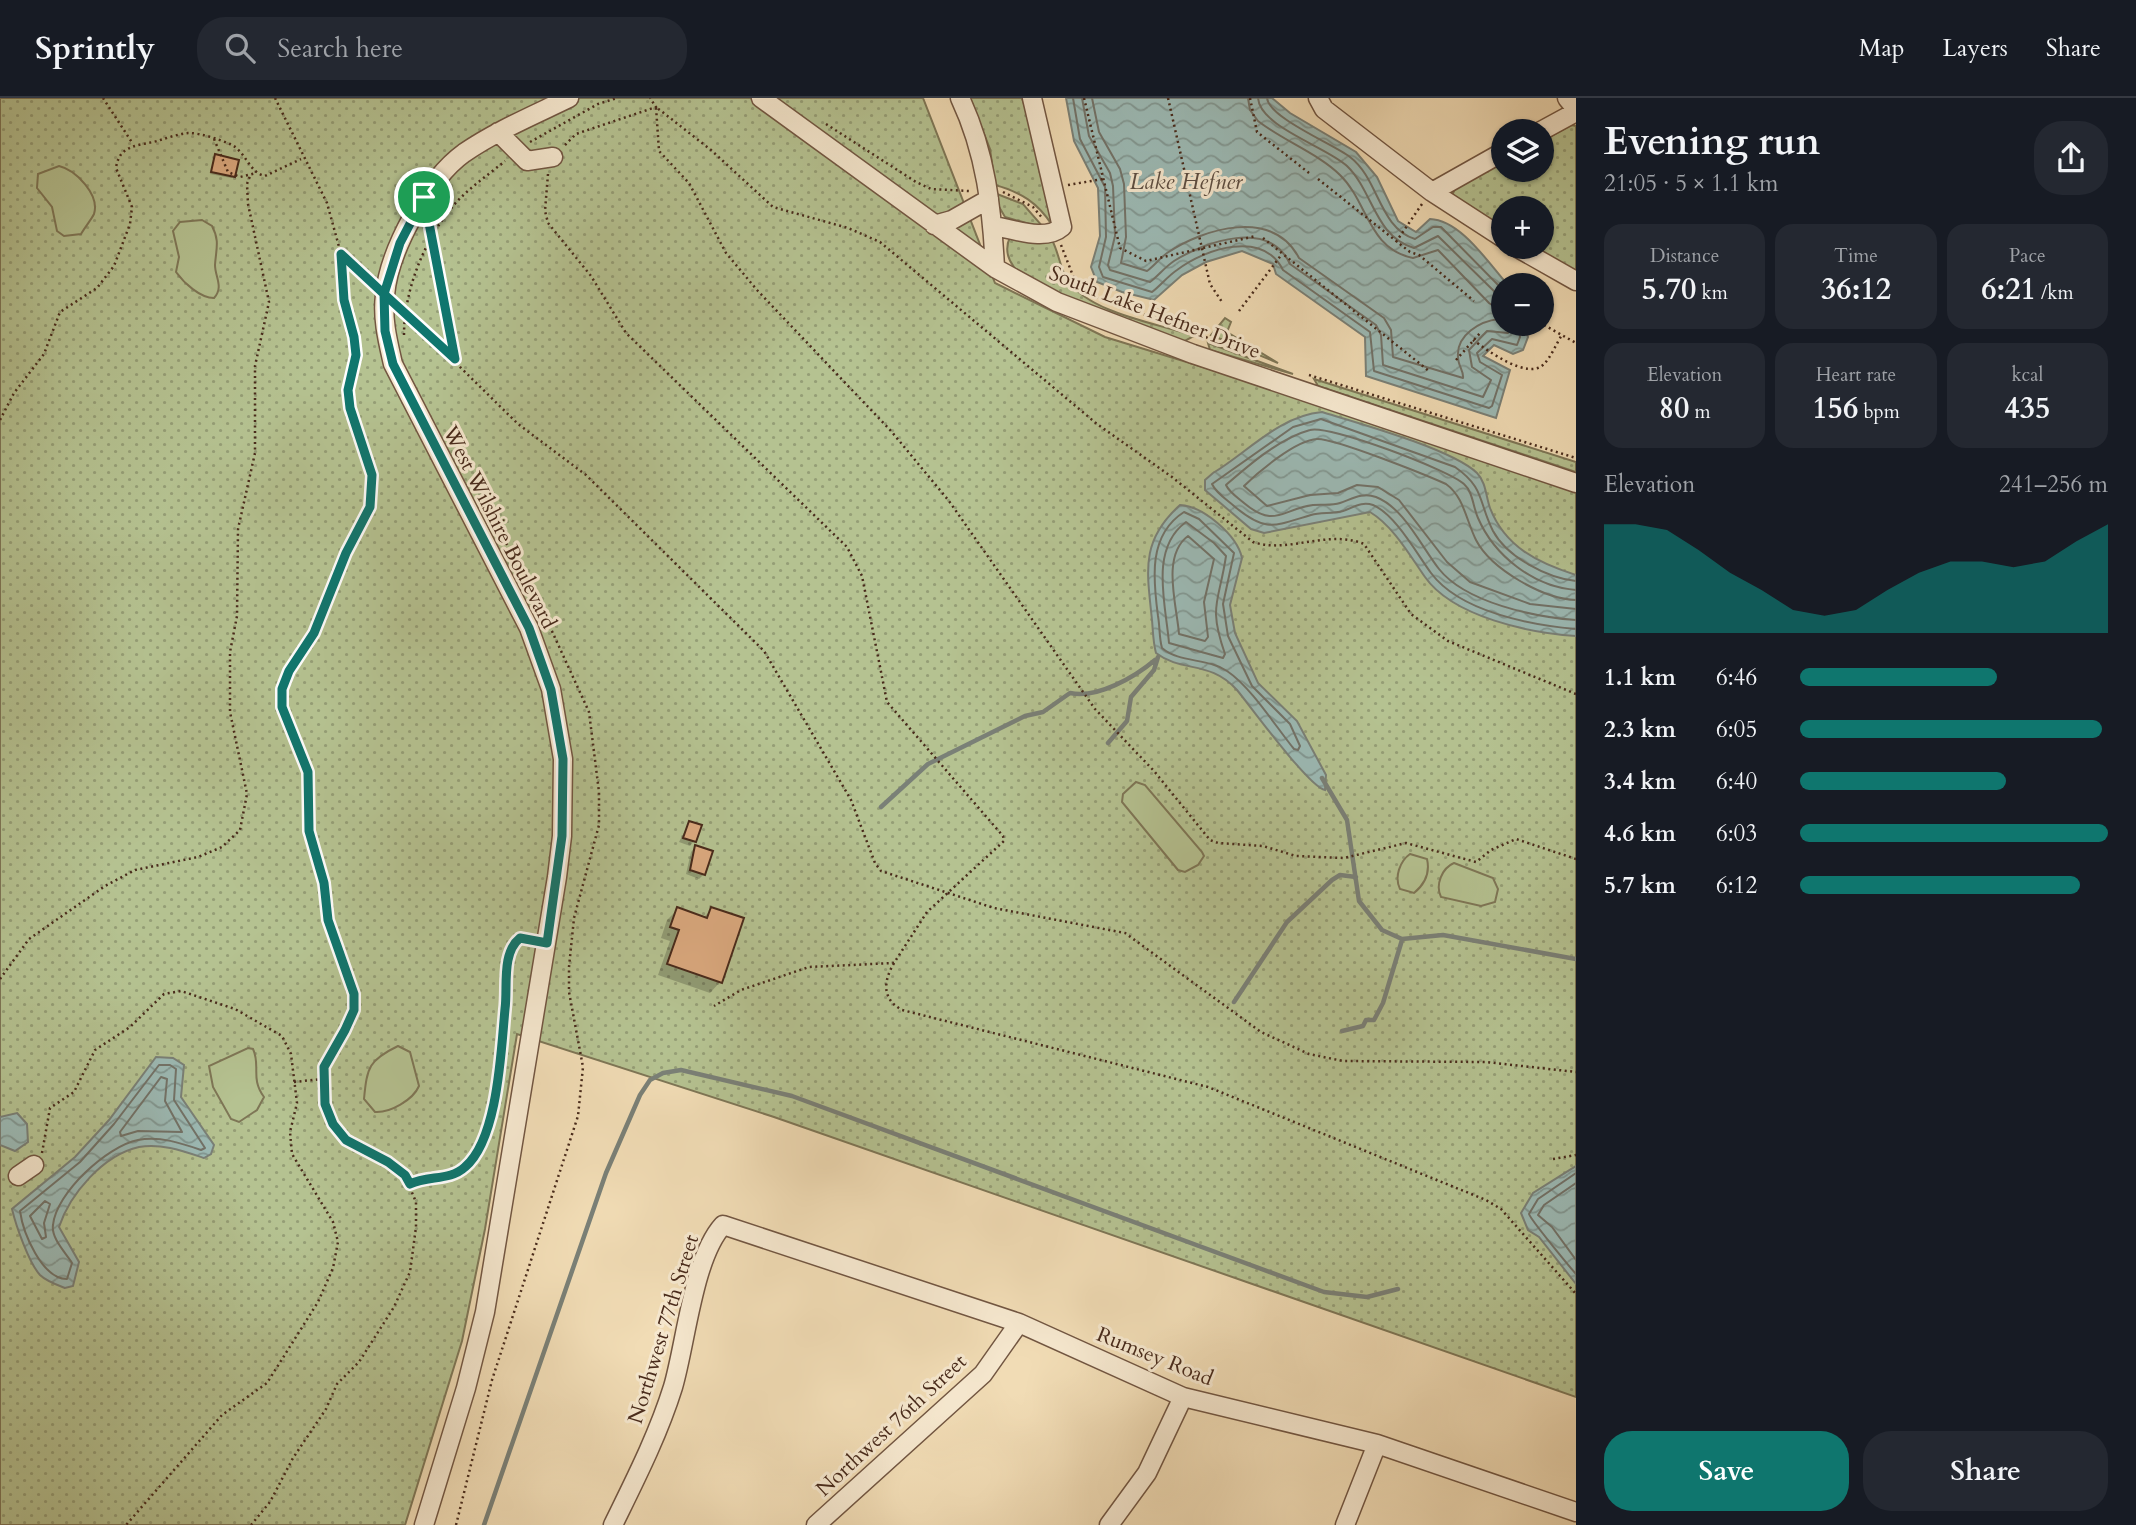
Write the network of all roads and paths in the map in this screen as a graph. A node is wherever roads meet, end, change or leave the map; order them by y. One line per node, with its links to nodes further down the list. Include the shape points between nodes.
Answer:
1 (103, 98): 20 (path)
2 (275, 98): 23 (path)
3 (569, 98): 18 (street)
4 (617, 98): 21 (path, via 598,104)
5 (650, 98): 14 (path)
6 (761, 98): 34 (street, South Lake Hefner Drive)
7 (960, 98): 32 (street, via 981,149)
8 (1032, 98): 30 (street)
9 (1084, 98): 28 (path)
10 (1168, 98): 43 (path)
11 (1250, 98): 26 (path, via 1257,132)
12 (1318, 98): 31 (street, via 1324,109)
13 (1567, 98): 15 (street)
14 (656, 107): 22 (path, via 576,134); 71 (path, via 773,207 880,242 1097,424 1253,542 1331,539 1364,544 1411,614 1428,629); 72 (path, via 659,150 689,183 726,253 950,500 1095,709 1210,840 1262,846 1296,856 1344,858 1406,843 1476,862 1516,839)
15 (1576, 110): 17 (street)
16 (817, 118): 32 (path, via 931,189)
17 (1554, 123)
18 (498, 132): 21 (street); 33 (street, via 462,155)
19 (214, 139): 20 (path, via 185,133); 25 (path, via 238,149); 27 (path, via 228,172)
20 (133, 144): 67 (path, via 116,164 132,206 114,266 97,288 60,312 44,354)
21 (516, 151): 22 (street, via 527,161); 41 (path, via 449,209)
22 (553, 157): 73 (path, via 546,184 548,223 591,276 626,333 847,547 862,576 887,702 1003,836 992,855)
23 (303, 159): 25 (path, via 270,175); 44 (path, via 327,203)
24 (1491, 159): 31 (street)
25 (256, 173): 27 (path)
26 (1308, 173)
27 (250, 176): 76 (path, via 248,204 269,302 255,366 255,453 238,529 237,616 230,652 230,712 247,794 240,830 222,847 198,857 135,870 105,886 29,939)
28 (1103, 179): 30 (path); 43 (path, via 1119,248 1146,261)
29 (1318, 179): 42 (path)
30 (1053, 187): 35 (street, via 1062,227 1054,234)
31 (1432, 192): 37 (street); 42 (path)
32 (988, 194): 34 (street, via 952,220); 35 (street); 36 (path, via 1033,207)
33 (424, 197): 41 (path); 49 (street, via 400,243)
34 (934, 225): 47 (street, South Lake Hefner Drive)
35 (992, 226): 47 (street)
36 (1048, 226)
37 (1491, 230)
38 (1256, 236): 43 (path)
39 (1058, 239): 50 (path, via 1077,286)
40 (1263, 239): 45 (path)
41 (430, 240): 55 (path); 63 (path)
42 (1396, 242): 51 (path, via 1419,254)
43 (1203, 249): 52 (path, via 1210,284)
44 (341, 254): 49 (path); 79 (path, via 344,300 356,355 348,390 350,408 372,475 370,507 314,633 282,689 282,707 308,772 309,831 324,883 328,920 354,994 354,1010)
45 (1282, 254): 54 (path); 65 (path)
46 (1538, 259): 48 (street)
47 (995, 268): 69 (street, South Lake Hefner Drive, via 1112,325)
48 (1576, 281)
49 (384, 294): 55 (path); 74 (street, West Wilshire Boulevard, via 385,331 393,364 529,628 551,690 563,759 562,836)
50 (1099, 300)
51 (1475, 301)
52 (1222, 302)
53 (1122, 308): 59 (path)
54 (1238, 311)
55 (404, 312): 62 (path); 63 (path)
56 (1554, 331): 58 (path)
57 (1480, 332): 60 (path)
58 (1562, 335): 60 (path, via 1537,369 1522,368); 61 (path)
59 (1210, 338)
60 (1473, 340): 64 (path)
61 (1576, 343)
62 (404, 347)
63 (455, 359): 73 (path, via 518,424 586,475 764,651 851,800 881,871)
64 (1456, 360)
65 (1429, 370)
66 (1314, 376): 68 (path)
67 (0, 420)
68 (1576, 458)
69 (1576, 483)
70 (481, 497): 95 (path, via 540,605 589,712 600,825 574,918 569,967 583,1067 578,1116 492,1380)
71 (1576, 694)
72 (1576, 859)
73 (947, 892): 75 (path, via 927,912); 78 (path, via 994,908 1125,933 1261,1032 1309,1054 1343,1061 1486,1062)
74 (547, 943): 85 (path, via 520,938 508,960 490,1119 480,1150 464,1169); 94 (street, West Wilshire Boulevard, via 485,1312)
75 (894, 963): 77 (path, via 809,967 741,990); 87 (path, via 884,982 887,997 902,1010 1208,1087 1486,1200 1501,1209)
76 (0, 979)
77 (714, 1006)
78 (1576, 1072)
79 (322, 1079): 80 (path); 85 (path, via 325,1104 346,1140 388,1162)
80 (294, 1082): 83 (path, via 282,1036 263,1023 214,1000 181,991 164,994 130,1027 95,1051 74,1092 50,1108 43,1151); 92 (path, via 297,1103 290,1132 292,1154 333,1222 338,1242 334,1268 298,1338 267,1383 222,1415)
81 (1576, 1155): 82 (path)
82 (1553, 1159)
83 (34, 1165): 84 (street)
84 (19, 1176)
85 (410, 1184): 93 (path, via 416,1227 410,1272 394,1307 359,1362 337,1384 270,1502)
86 (723, 1225): 88 (street, Rumsey Road); 96 (street, Northwest 77th Street, via 708,1248 673,1388 649,1452)
87 (1576, 1294)
88 (1018, 1322): 89 (street, Rumsey Road); 97 (street, Northwest 76th Street, via 983,1374)
89 (1183, 1397): 90 (street, Rumsey Road); 98 (street, via 1147,1472)
90 (1377, 1444): 91 (street, Rumsey Road); 99 (street)
91 (1576, 1512)
92 (126, 1525)
93 (251, 1525)
94 (424, 1525)
95 (456, 1525)
96 (613, 1525)
97 (816, 1525)
98 (1109, 1525)
99 (1345, 1525)

